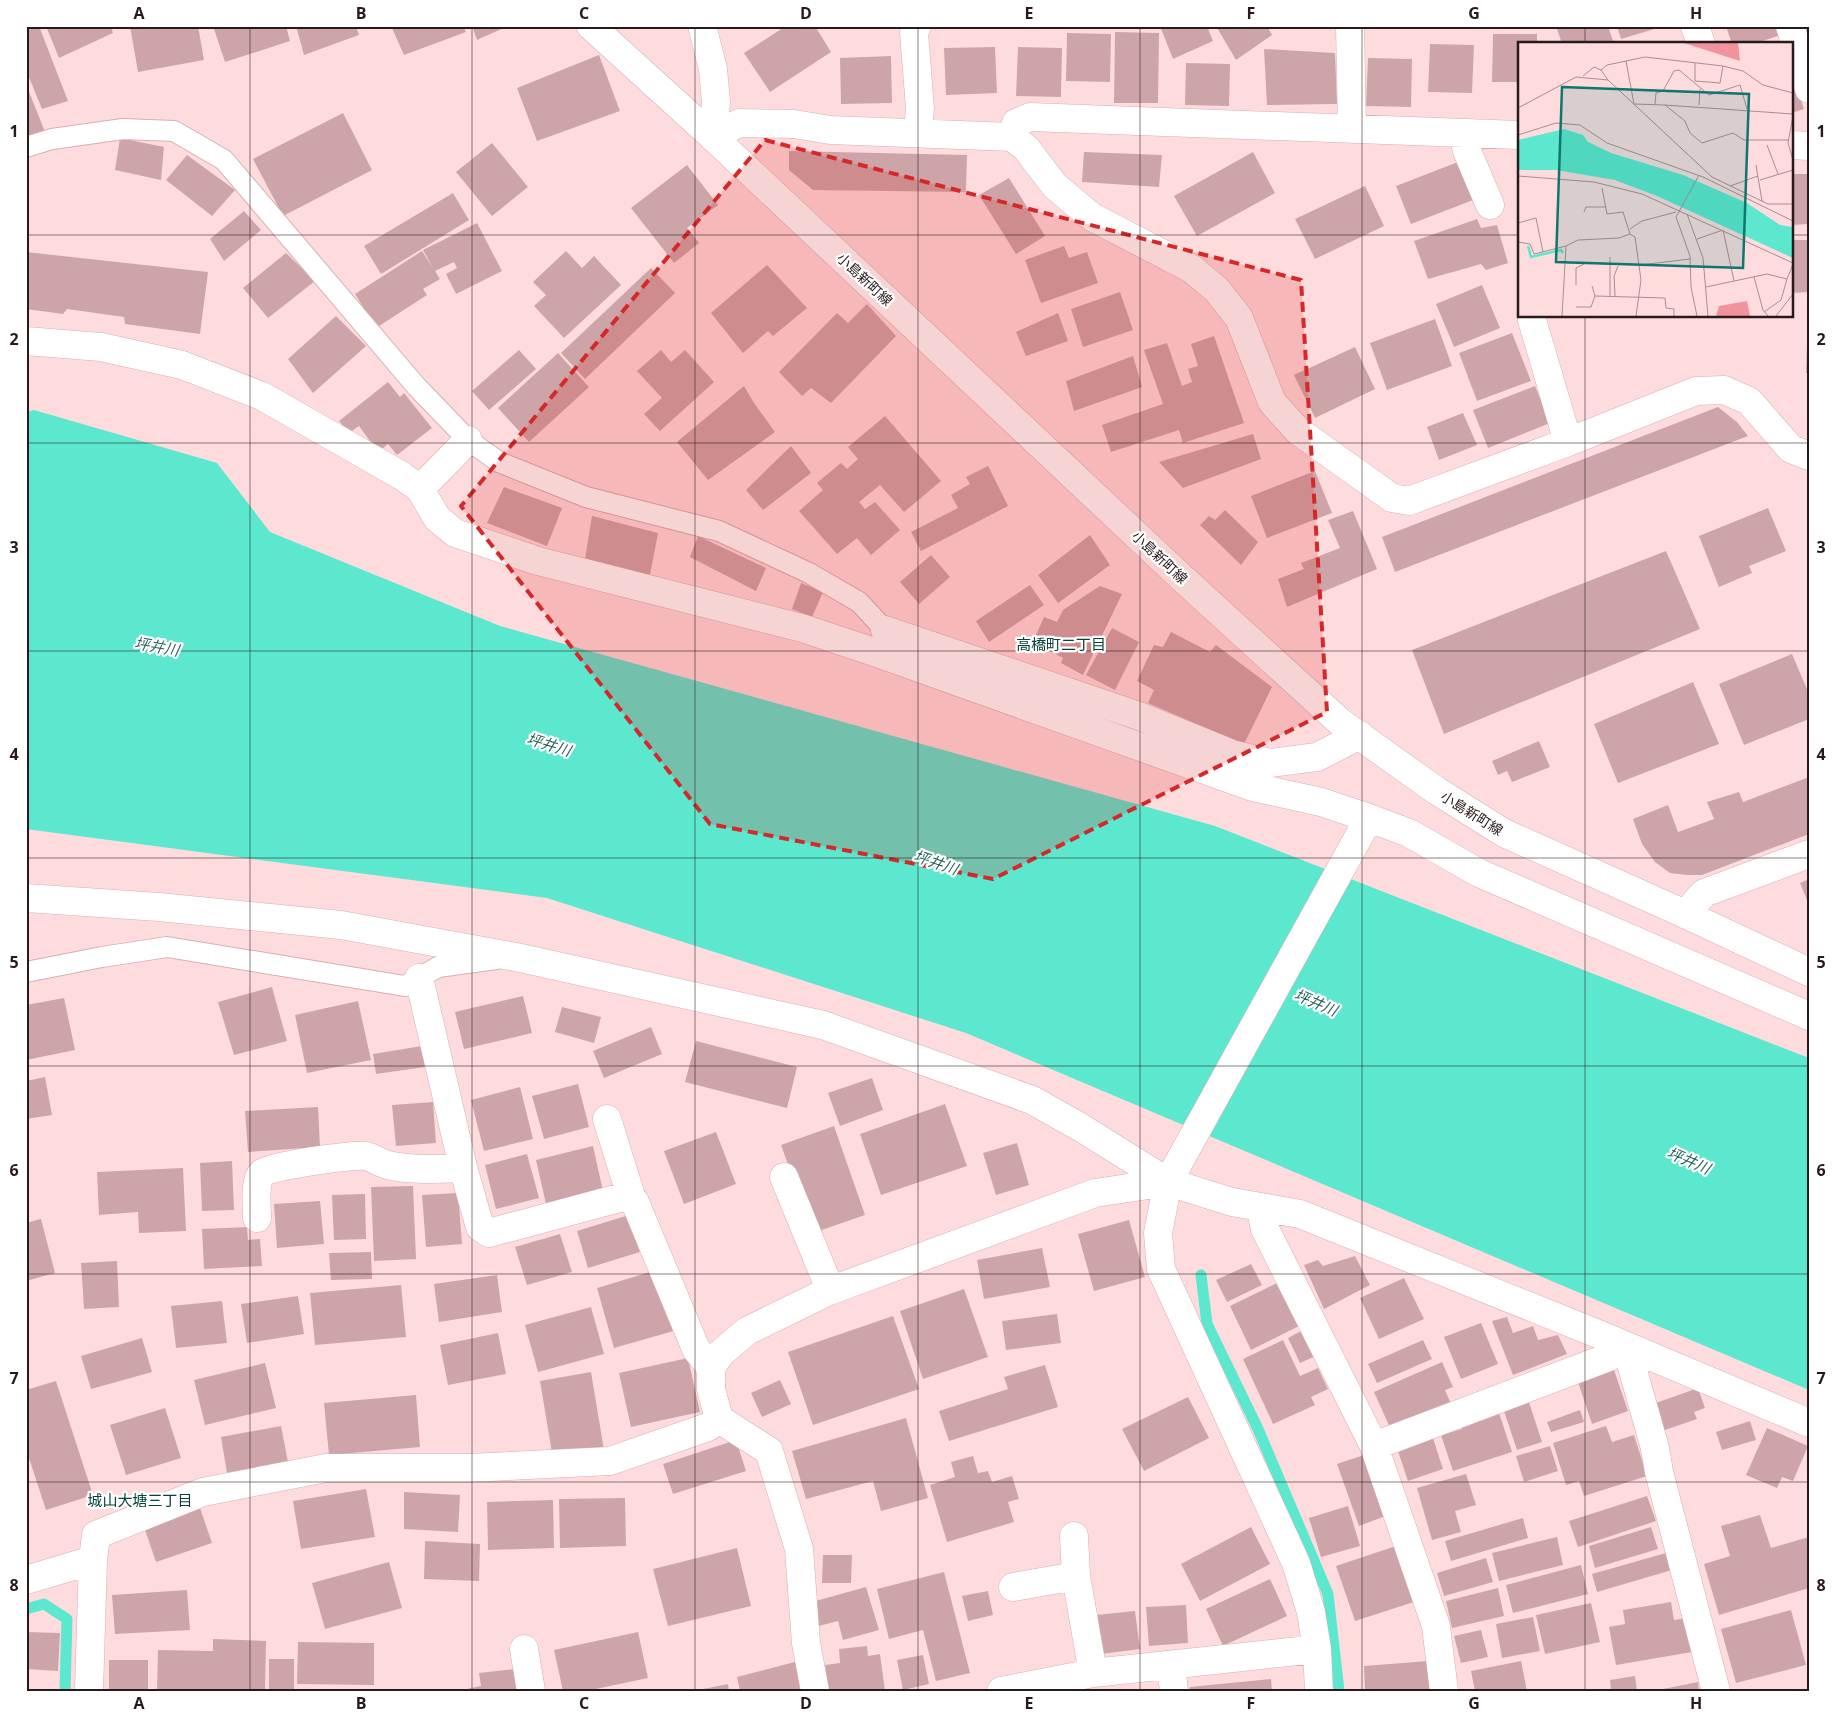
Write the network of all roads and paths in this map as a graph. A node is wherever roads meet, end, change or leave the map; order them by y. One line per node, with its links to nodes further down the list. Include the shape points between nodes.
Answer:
1 (591, 26): 13 (street, 小島新町線)
2 (702, 26): 13 (street, via 713,69 716,102)
3 (917, 26): 10 (street, via 914,33 920,108)
4 (1350, 26): 9 (street)
5 (1695, 26): 7 (street)
6 (1790, 26): 8 (street)
7 (1700, 42)
8 (1809, 89)
9 (1352, 128): 11 (street); 14 (street, via 1030,117 1016,123)
10 (918, 133): 13 (street, via 739,123); 14 (street)
11 (1463, 133): 12 (street); 18 (street, via 1467,151)
12 (1518, 135)
13 (713, 137): 28 (street, 小島新町線, via 1181,577 1340,722)
14 (1012, 137): 22 (street, via 1026,148 1055,186 1092,217 1192,269 1217,290 1239,318 1272,402 1298,431 1392,498 1409,501)
15 (1792, 145): 16 (street)
16 (1809, 146)
17 (26, 147): 21 (lane, via 52,139 123,129 174,131 224,160 416,386)
18 (1490, 205)
19 (1532, 320): 22 (street)
20 (26, 341): 24 (street, via 101,347 182,365 262,396)
21 (468, 440): 24 (street); 25 (lane, via 499,462 586,497 720,531 809,573 859,602)
22 (1568, 442): 23 (street, via 1696,391 1724,390 1749,401 1792,448)
23 (1809, 456)
24 (420, 489): 27 (street, via 437,518 456,533 538,561 802,628)
25 (885, 630): 26 (street)
26 (1084, 698): 27 (street); 28 (street, via 1140,716 1232,754 1270,763 1317,757)
27 (1074, 722): 29 (street, via 1253,787 1321,802)
28 (1360, 735): 32 (street, 小島新町線, via 1437,791 1504,833)
29 (1364, 827): 37 (street, via 1409,833 1479,873); 41 (street)
30 (1809, 854): 32 (street, via 1704,893)
31 (26, 898): 33 (street, via 341,924)
32 (1685, 914): 35 (street, 小島新町線)
33 (516, 957): 36 (lane, via 438,967); 41 (street, via 823,1025 1032,1100)
34 (26, 972): 36 (lane, via 167,947 405,986)
35 (1809, 972)
36 (419, 978): 39 (street)
37 (1809, 1016)
38 (607, 1119): 42 (street)
39 (464, 1167): 42 (street, via 480,1227 488,1232); 44 (street, via 448,1170 394,1166 365,1156 271,1169 262,1173 257,1181)
40 (784, 1177): 45 (street)
41 (1168, 1182): 43 (street, via 1232,1202); 45 (street, via 1095,1193); 56 (street, via 1158,1233 1161,1269 1296,1562 1311,1612)
42 (629, 1198): 47 (street, via 636,1202 696,1349)
43 (1265, 1208): 46 (street, via 1300,1214); 50 (street, via 1265,1229)
44 (257, 1218)
45 (829, 1291): 47 (street, via 747,1331 720,1354)
46 (1626, 1346): 49 (street); 50 (street, via 1609,1357); 66 (street)
47 (711, 1368): 48 (street, via 711,1389)
48 (719, 1420): 52 (street, via 708,1427 610,1461 469,1468 326,1468 203,1492 96,1535); 63 (street, via 769,1451 799,1549 806,1643)
49 (1809, 1423)
50 (1374, 1446): 65 (street, via 1436,1626)
51 (1074, 1536): 53 (street)
52 (92, 1560): 54 (street); 61 (street)
53 (1076, 1576): 55 (street); 58 (street)
54 (26, 1580)
55 (1013, 1587)
56 (1317, 1649): 59 (street); 64 (street)
57 (524, 1650): 62 (street)
58 (1093, 1673): 59 (street); 60 (street)
59 (1172, 1678)
60 (1019, 1689)
61 (89, 1691)
62 (531, 1691)
63 (815, 1691)
64 (1319, 1691)
65 (1444, 1691)
66 (1716, 1691)

